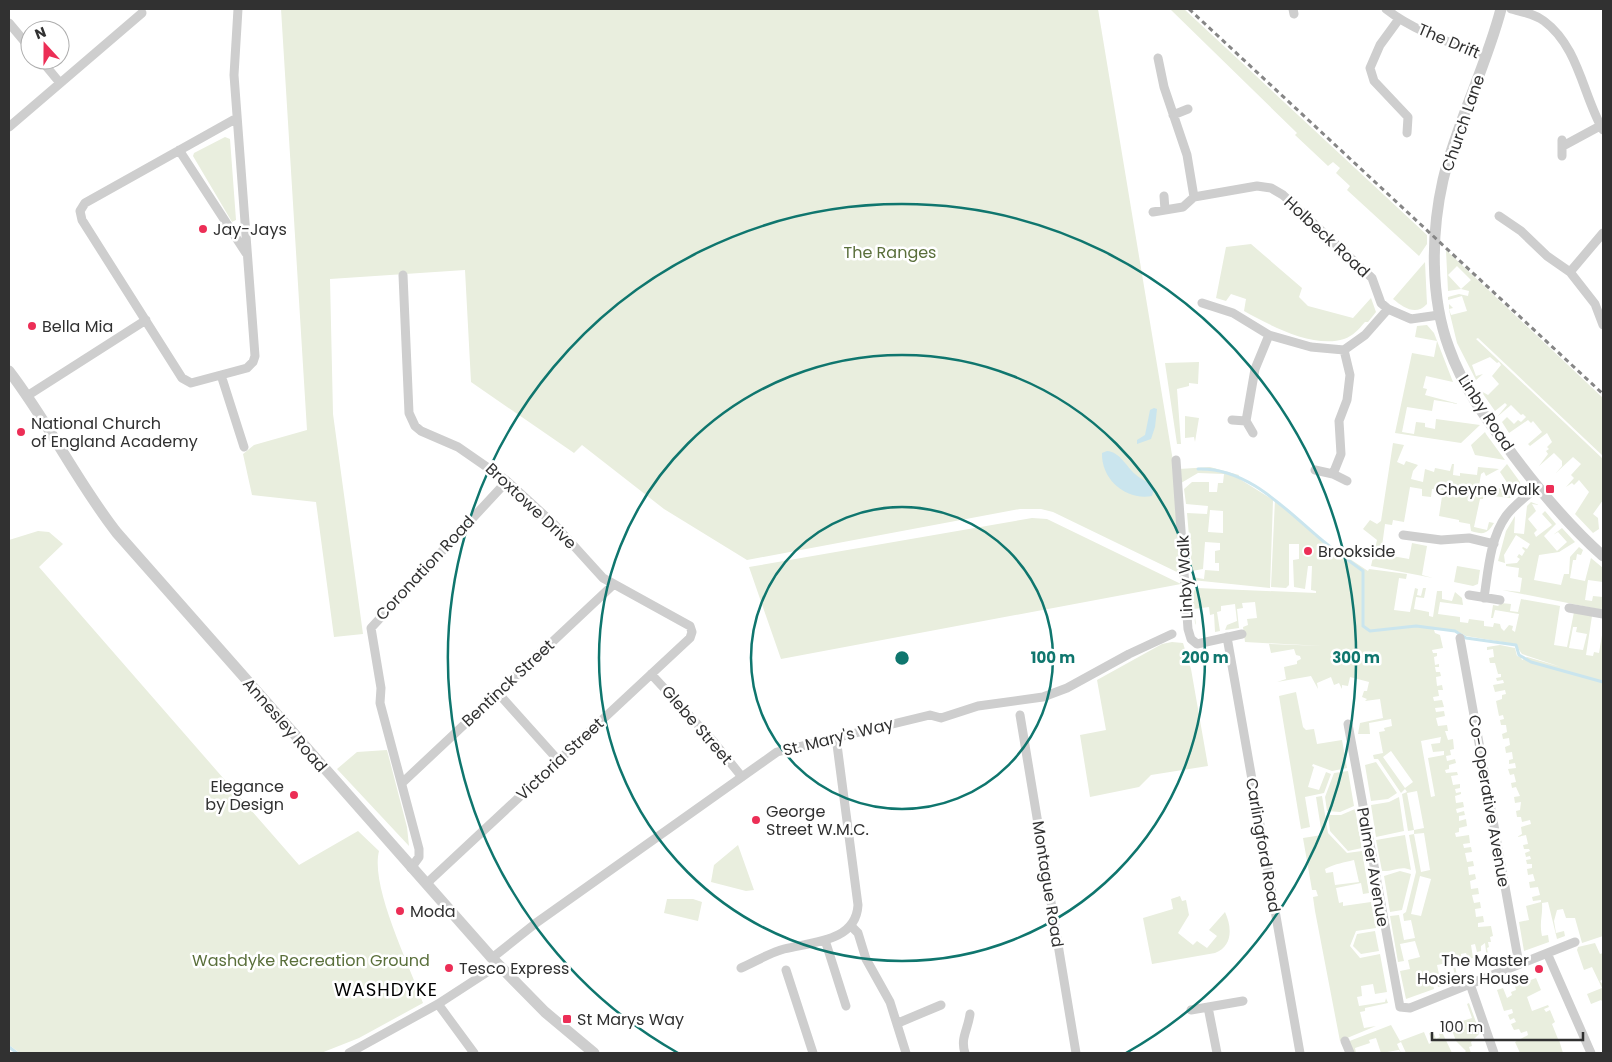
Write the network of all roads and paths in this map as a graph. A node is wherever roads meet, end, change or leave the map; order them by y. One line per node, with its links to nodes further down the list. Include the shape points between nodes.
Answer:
1 (238, 9): 15 (street, via 234,75)
2 (1386, 9): 6 (street, The Drift)
3 (1501, 9): 9 (street, Church Lane)
4 (1511, 9): 17 (street, via 1532,14 1554,30 1576,64)
5 (142, 13): 12 (street)
6 (1398, 19): 9 (street, The Drift); 18 (street, via 1380,45 1370,68 1374,81 1408,117)
7 (9, 23): 8 (street)
8 (20, 36)
9 (1486, 56): 27 (street, Church Lane, via 1443,180)
10 (1158, 58): 14 (street)
11 (49, 70): 12 (street)
12 (60, 83): 16 (street)
13 (1188, 109): 14 (street)
14 (1173, 115): 22 (street, via 1187,155)
15 (237, 118): 19 (street); 28 (street)
16 (9, 127)
17 (1602, 128): 20 (street, via 1563,143)
18 (1407, 133)
19 (179, 150): 28 (street); 34 (street, via 85,203 80,211 82,220)
20 (1562, 156)
21 (1164, 196): 23 (street)
22 (1194, 197): 23 (street, Holbeck Road, via 1183,207); 32 (street, Holbeck Road, via 1257,186 1271,188 1283,195 1372,278 1381,303)
23 (1165, 210): 24 (street, Holbeck Road)
24 (1153, 212)
25 (1499, 216): 29 (street)
26 (1603, 233): 29 (street)
27 (1436, 239): 33 (street, Linby Road)
28 (247, 256): 39 (street, via 255,356 246,368)
29 (1570, 272): 35 (street, via 1595,304)
30 (403, 275): 48 (street, Broxtowe Drive, via 412,420 422,431 479,459)
31 (1202, 303): 36 (street, via 1233,312)
32 (1388, 309): 33 (street, via 1411,319); 37 (street, via 1365,335)
33 (1439, 315): 50 (street, Linby Road, via 1448,348 1465,383 1488,422)
34 (146, 320): 39 (street, via 185,381 196,383); 40 (street)
35 (1603, 325)
36 (1269, 335): 37 (street, via 1311,347); 42 (street, via 1255,369)
37 (1344, 350): 47 (street, via 1350,375 1347,400 1339,421 1340,454)
38 (9, 371): 40 (street, Annesley Road)
39 (221, 375): 44 (street)
40 (27, 396): 73 (street, Annesley Road, via 94,504 117,533)
41 (1232, 420): 42 (street)
42 (1246, 421): 43 (street)
43 (1253, 433)
44 (244, 447)
45 (1176, 460): 61 (street, Linby Walk)
46 (1316, 470): 47 (street)
47 (1333, 474): 49 (street)
48 (507, 481): 54 (street, Broxtowe Drive, via 554,524 603,578); 72 (street, Coronation Road, via 371,628 381,688 380,703)
49 (1347, 481)
50 (1537, 487): 52 (street, via 1506,515); 53 (street, Linby Road, via 1582,538)
51 (1402, 535): 52 (street, via 1441,540 1469,538)
52 (1494, 544): 56 (street)
53 (1603, 556)
54 (614, 584): 60 (street, Broxtowe Drive, via 690,626); 66 (street, Bentinck Street)
55 (1469, 596): 56 (street)
56 (1484, 598): 57 (street)
57 (1500, 600)
58 (1570, 608): 59 (street)
59 (1603, 614)
60 (692, 632): 65 (street, Victoria Street, via 690,638)
61 (1180, 632): 63 (street, Linby Walk, via 1196,644); 69 (street, St. Mary's Way, via 1043,697 978,706 941,718 930,715)
62 (1242, 634): 63 (street, Linby Walk)
63 (1227, 637): 101 (street, Carlingford Road)
64 (1460, 638): 80 (street, Co-Operative Avenue)
65 (651, 674): 70 (street, Victoria Street); 71 (street, Glebe Street, via 714,741)
66 (498, 693): 70 (street); 72 (street, Bentinck Street)
67 (1020, 715): 99 (street, Montague Road)
68 (1348, 724): 83 (street, Palmer Avenue, via 1397,1002 1403,1008 1410,1008)
69 (836, 737): 71 (street, St. Mary's Way, via 777,752); 75 (street, via 858,905 857,917)
70 (558, 760): 74 (street, Victoria Street)
71 (742, 777): 79 (street, St. Mary's Way, via 536,924)
72 (402, 783): 73 (street, Coronation Road, via 419,849 419,858)
73 (411, 868): 74 (street, Annesley Road)
74 (426, 884): 79 (street, Annesley Road)
75 (851, 926): 76 (street); 91 (street, via 860,938 866,959)
76 (825, 940): 81 (street, via 776,952); 87 (street)
77 (1575, 942): 78 (street)
78 (1548, 953): 80 (street); 104 (street)
79 (495, 961): 85 (street, St. Mary's Way); 95 (street, Annesley Road, via 546,1012)
80 (1519, 964): 83 (street)
81 (741, 968)
82 (786, 970): 96 (street)
83 (1470, 984): 103 (street)
84 (1243, 1001): 88 (street)
85 (438, 1004): 93 (street, St. Mary's Way); 94 (street)
86 (941, 1005): 91 (street)
87 (846, 1006)
88 (1208, 1007): 89 (street); 100 (street)
89 (1192, 1010)
90 (970, 1014): 98 (street, via 963,1037)
91 (898, 1023): 97 (street)
92 (1345, 1041): 102 (street)
93 (349, 1053)
94 (474, 1053)
95 (594, 1053)
96 (813, 1053)
97 (906, 1053)
98 (965, 1053)
99 (1076, 1053)
100 (1216, 1053)
101 (1300, 1053)
102 (1350, 1053)
103 (1494, 1053)
104 (1591, 1053)

